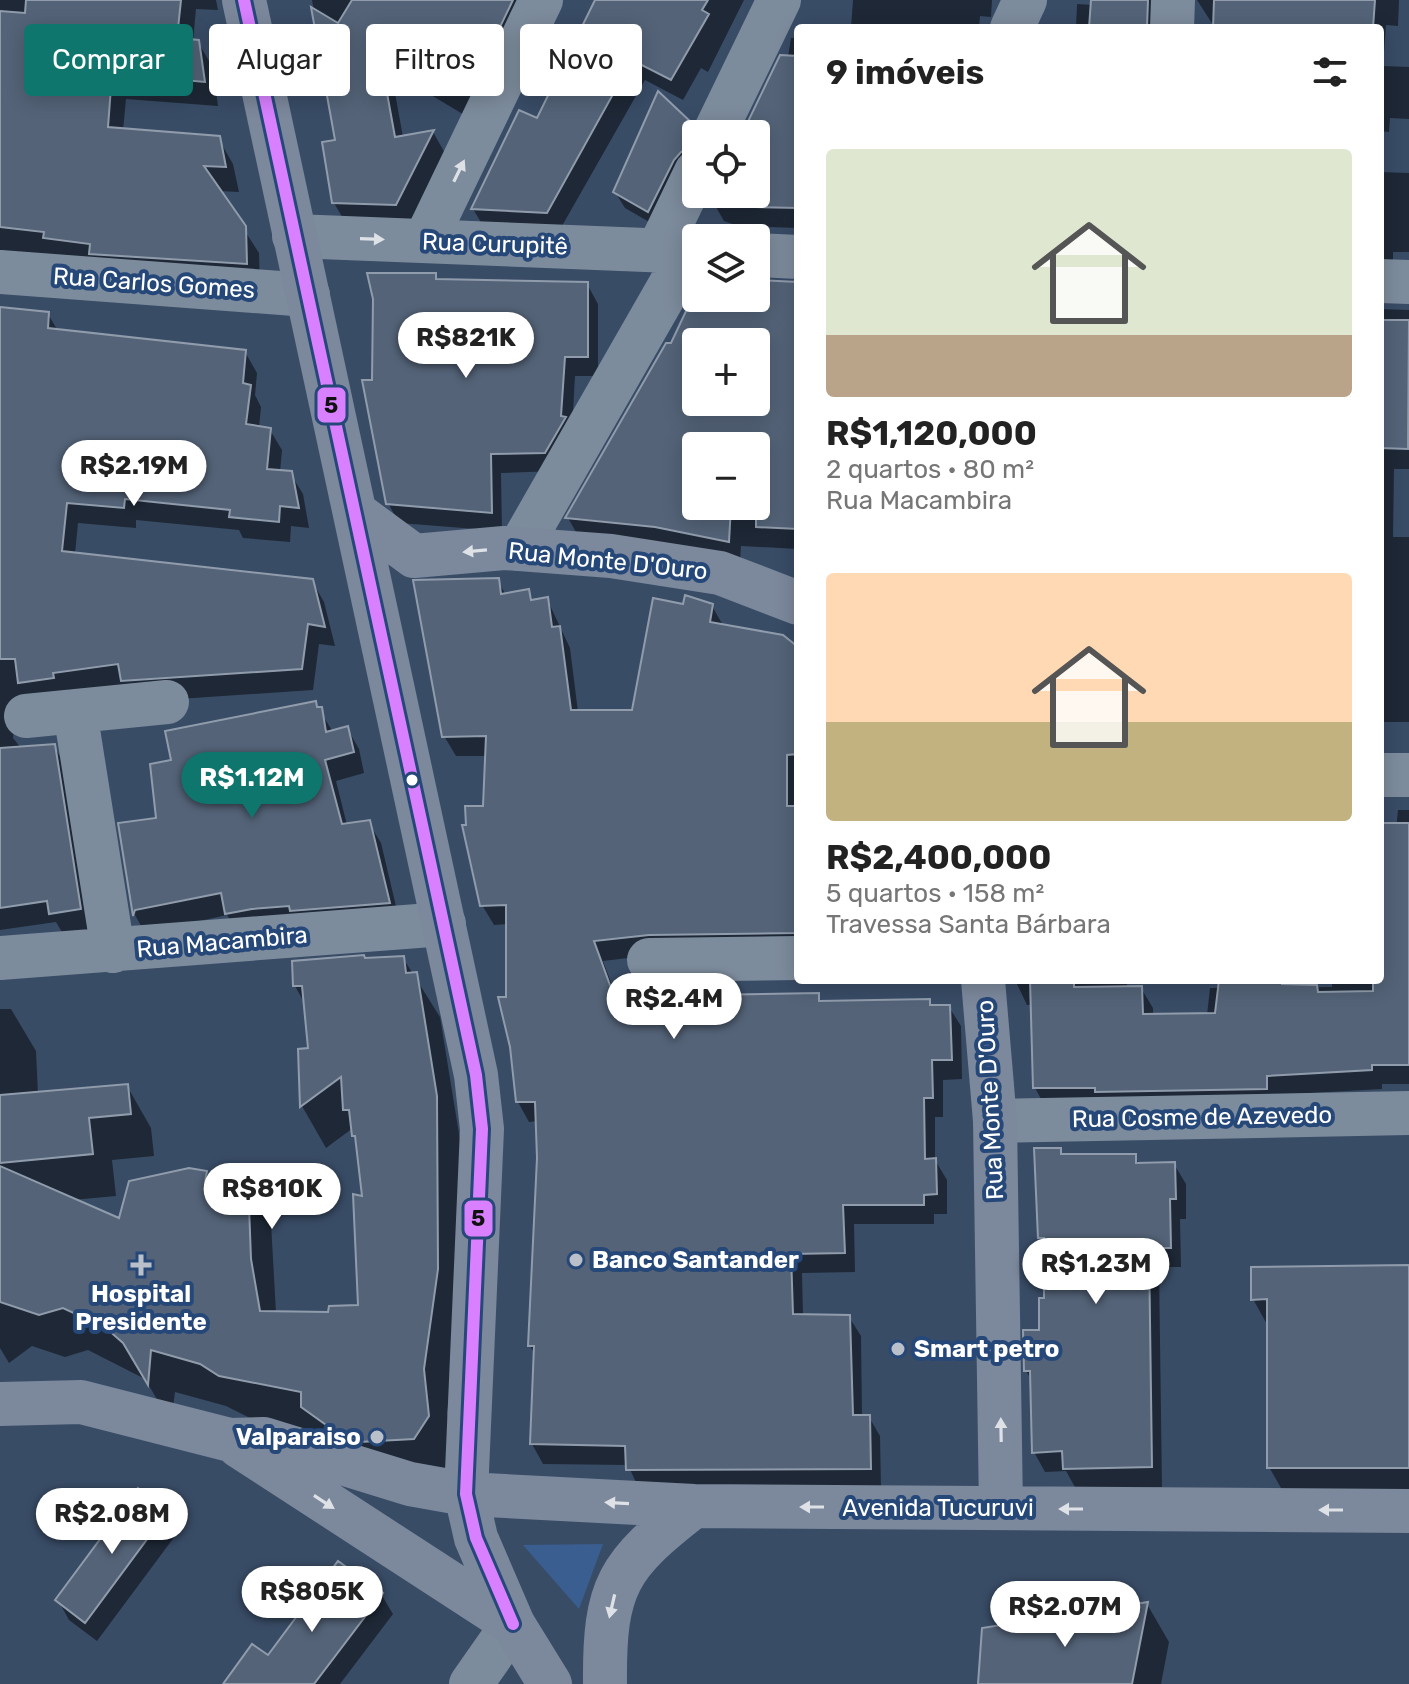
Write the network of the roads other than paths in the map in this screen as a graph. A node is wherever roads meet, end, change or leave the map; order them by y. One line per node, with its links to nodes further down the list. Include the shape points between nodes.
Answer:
1 (244, 0): 10 (main road)
2 (541, 0): 11 (street, one-way to 2)
3 (779, 0): 8 (street)
4 (1025, 0): 6 (street)
5 (1173, 0): 7 (street)
6 (1014, 24)
7 (1172, 24)
8 (721, 120)
9 (689, 208): 12 (street)
10 (294, 236): 11 (street, Rua Curupitê, one-way to 11); 18 (main road)
11 (425, 241): 12 (street, Rua Curupitê)
12 (681, 252): 20 (street)
13 (770, 256): 14 (street)
14 (794, 257)
15 (0, 272): 18 (street, Rua Carlos Gomes)
16 (1384, 281): 17 (street)
17 (1409, 282)
18 (308, 295): 19 (main road)
19 (357, 514): 21 (main road); 22 (main road)
20 (519, 549): 21 (main road, Rua Monte D'Ouro, one-way to 21); 23 (main road, Rua Monte D'Ouro, via 720,573)
21 (414, 556): 22 (main road)
22 (375, 601): 29 (main road)
23 (794, 601)
24 (167, 702): 25 (street)
25 (75, 711): 26 (street); 30 (street)
26 (26, 716)
27 (1384, 775): 28 (street)
28 (1409, 775)
29 (444, 924): 30 (street, Rua Macambira); 39 (main road, via 482,1129)
30 (113, 951): 31 (street, Rua Macambira)
31 (0, 958)
32 (794, 958): 33 (street)
33 (649, 960)
34 (983, 984): 36 (main road, Rua Monte D'Ouro)
35 (1409, 1113): 36 (street, Rua Cosme de Azevedo)
36 (995, 1121): 41 (main road, Rua Monte D'Ouro, one-way to 36)
37 (0, 1404): 38 (main road, via 81,1402)
38 (230, 1440): 39 (main road, Avenida Tucuruvi, via 264,1439 410,1484); 43 (main road, one-way to 43)
39 (466, 1494): 40 (main road, Avenida Tucuruvi, one-way to 39); 43 (main road, via 476,1538)
40 (694, 1506): 41 (main road, Avenida Tucuruvi, one-way to 40); 46 (main road, one-way to 46, via 644,1544 622,1573 607,1626)
41 (1001, 1508): 42 (main road, Avenida Tucuruvi, one-way to 41)
42 (1409, 1511)
43 (513, 1624): 44 (street); 45 (main road)
44 (471, 1684)
45 (550, 1684)
46 (605, 1684)

